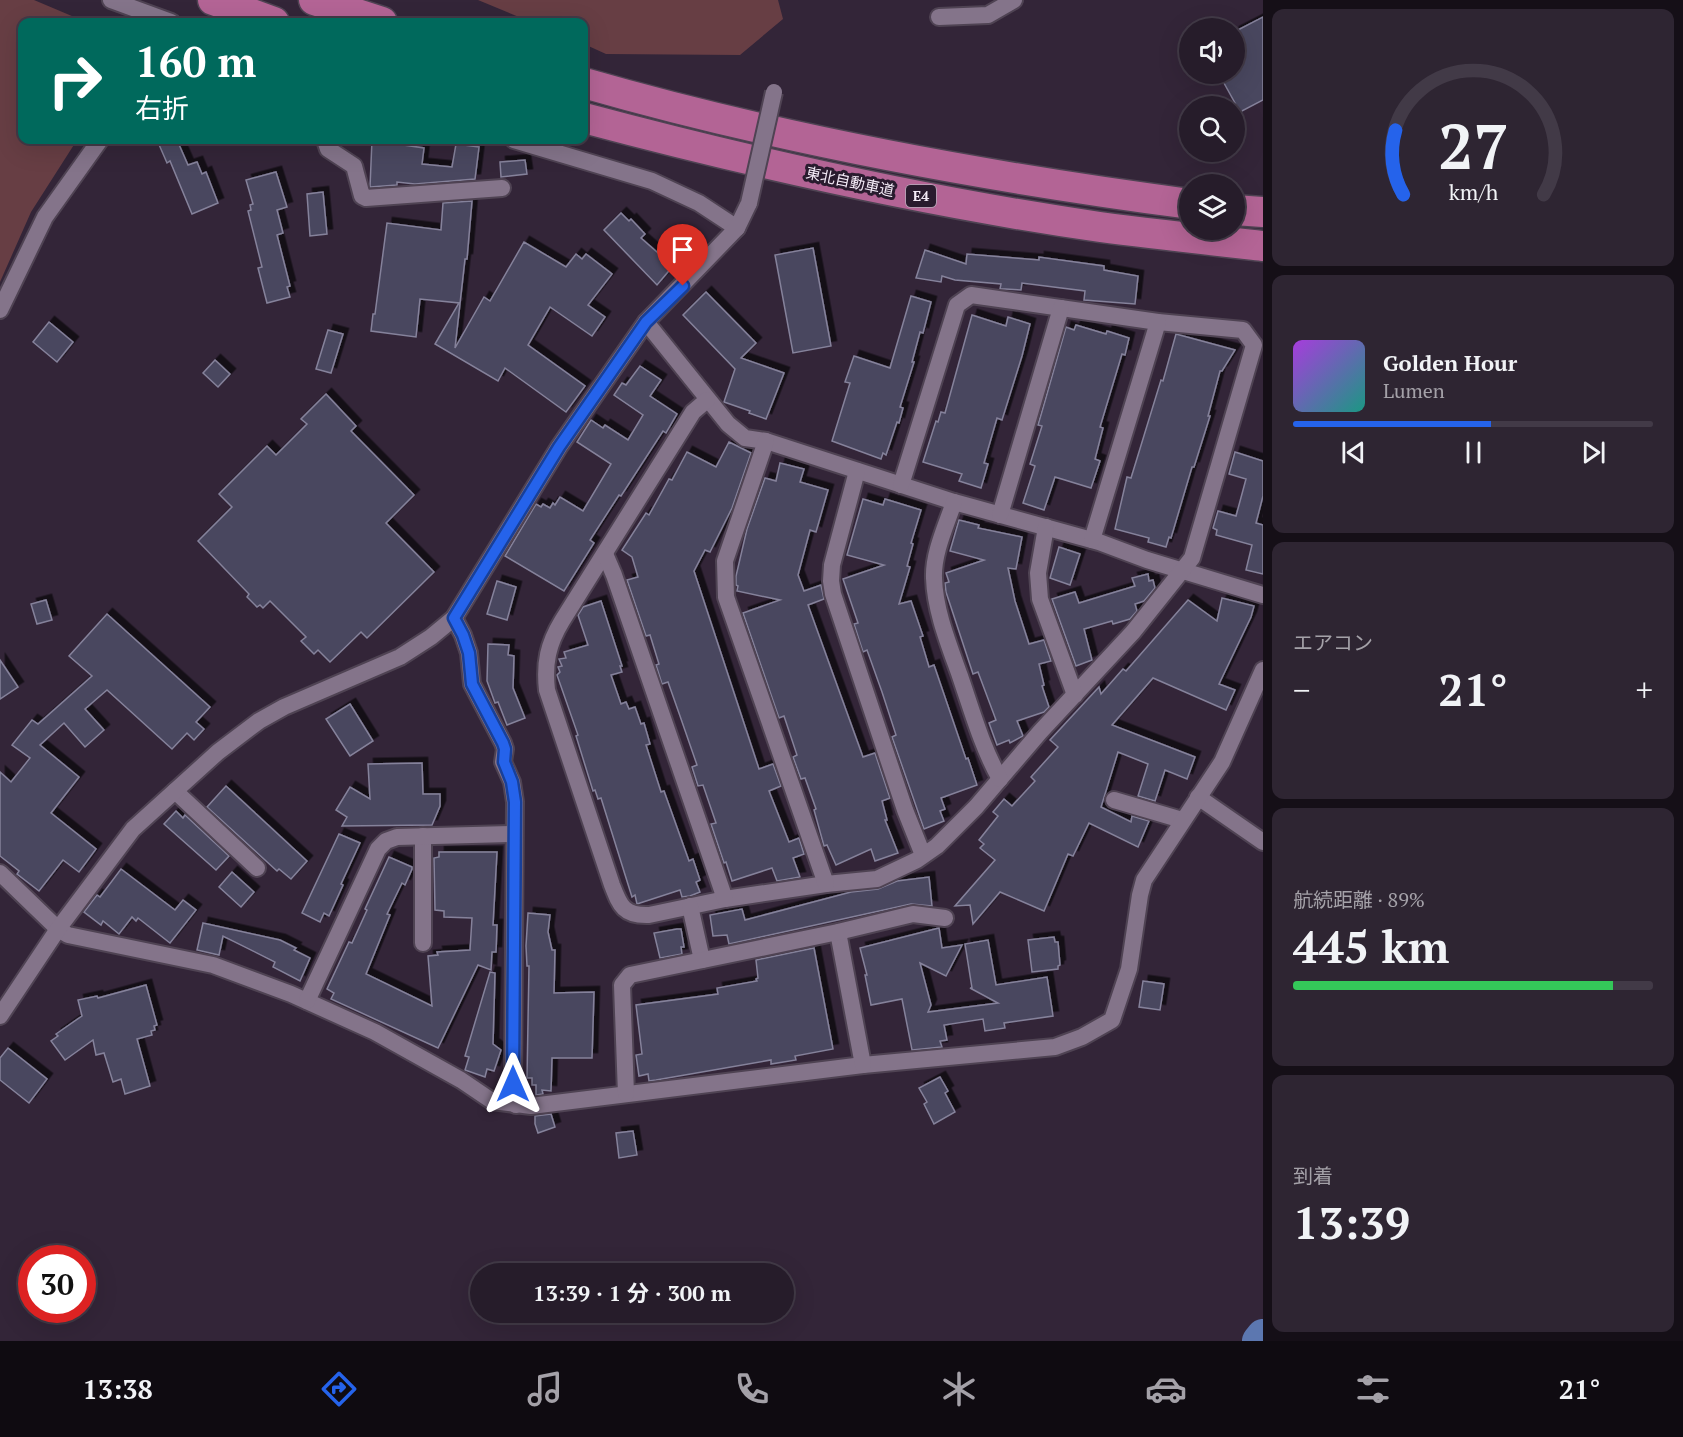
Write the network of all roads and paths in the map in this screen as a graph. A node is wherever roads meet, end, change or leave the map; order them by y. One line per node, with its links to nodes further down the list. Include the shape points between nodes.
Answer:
1 (111, 0): 6 (street)
2 (213, 0): 7 (highway)
3 (314, 0): 8 (highway)
4 (1014, 0): 5 (street, via 988,15)
5 (939, 17)
6 (160, 18)
7 (263, 18)
8 (370, 18)
9 (588, 84): 16 (highway, E4, via 652,103 866,152)
10 (774, 92): 19 (street, bridge, via 749,203)
11 (588, 119): 20 (highway, 東北自動車道 / E4, via 856,184 1100,227)
12 (97, 144): 22 (street, via 45,217)
13 (326, 144): 15 (street, via 354,166 362,196 366,198)
14 (527, 144): 19 (street, via 652,181 699,203)
15 (502, 188)
16 (1179, 202)
17 (1245, 211): 18 (highway)
18 (1263, 213)
19 (737, 228): 23 (street)
20 (1263, 246)
21 (1061, 308): 24 (street); 28 (street, via 971,295 957,305); 30 (street)
22 (0, 310)
23 (646, 322): 25 (street); 36 (street, via 559,447)
24 (1158, 322): 32 (street); 34 (street, via 1243,330 1254,345 1192,558)
25 (707, 400): 26 (street, via 746,438); 33 (street, via 693,412)
26 (766, 441): 27 (street); 50 (street, via 724,561 726,597)
27 (857, 471): 28 (street); 47 (street, via 832,565 833,594 905,810)
28 (901, 485): 29 (street)
29 (954, 502): 30 (street); 39 (street, via 938,550 933,577 935,591 941,621 988,757)
30 (1000, 515): 31 (street)
31 (1046, 528): 32 (street); 38 (street, via 1038,573 1040,598)
32 (1092, 540): 34 (street)
33 (604, 554): 51 (street); 52 (street, via 551,639 545,671 548,690 620,906 640,915)
34 (1183, 569): 35 (street); 38 (street, via 1133,632)
35 (1263, 595)
36 (454, 618): 40 (street, via 400,657 259,721); 44 (street, via 469,653 472,684 505,749 504,762 515,802)
37 (1263, 670): 41 (street, via 1222,762)
38 (1075, 695): 39 (street)
39 (1000, 779): 47 (street)
40 (175, 791): 48 (street); 54 (street, via 133,829)
41 (1197, 797): 43 (street); 46 (street)
42 (1114, 800): 43 (street)
43 (1182, 820): 60 (street, via 1144,880 1129,969 1112,1020 1055,1047)
44 (514, 834): 45 (street); 62 (street)
45 (423, 836): 56 (street); 58 (street, via 397,837 378,849)
46 (1263, 842)
47 (924, 855): 50 (street, via 877,879)
48 (257, 868)
49 (0, 873): 54 (street)
50 (826, 884): 51 (street)
51 (725, 899): 52 (street)
52 (690, 906): 57 (street)
53 (945, 918): 55 (street, via 913,914)
54 (58, 929): 58 (street, via 68,935 213,965); 59 (street)
55 (838, 932): 57 (street); 60 (street)
56 (423, 943)
57 (702, 960): 61 (street, via 630,975 622,985)
58 (307, 1001): 62 (street, via 375,1032 492,1101)
59 (0, 1016)
60 (863, 1065): 61 (street)
61 (626, 1094): 62 (street)
62 (516, 1105)

